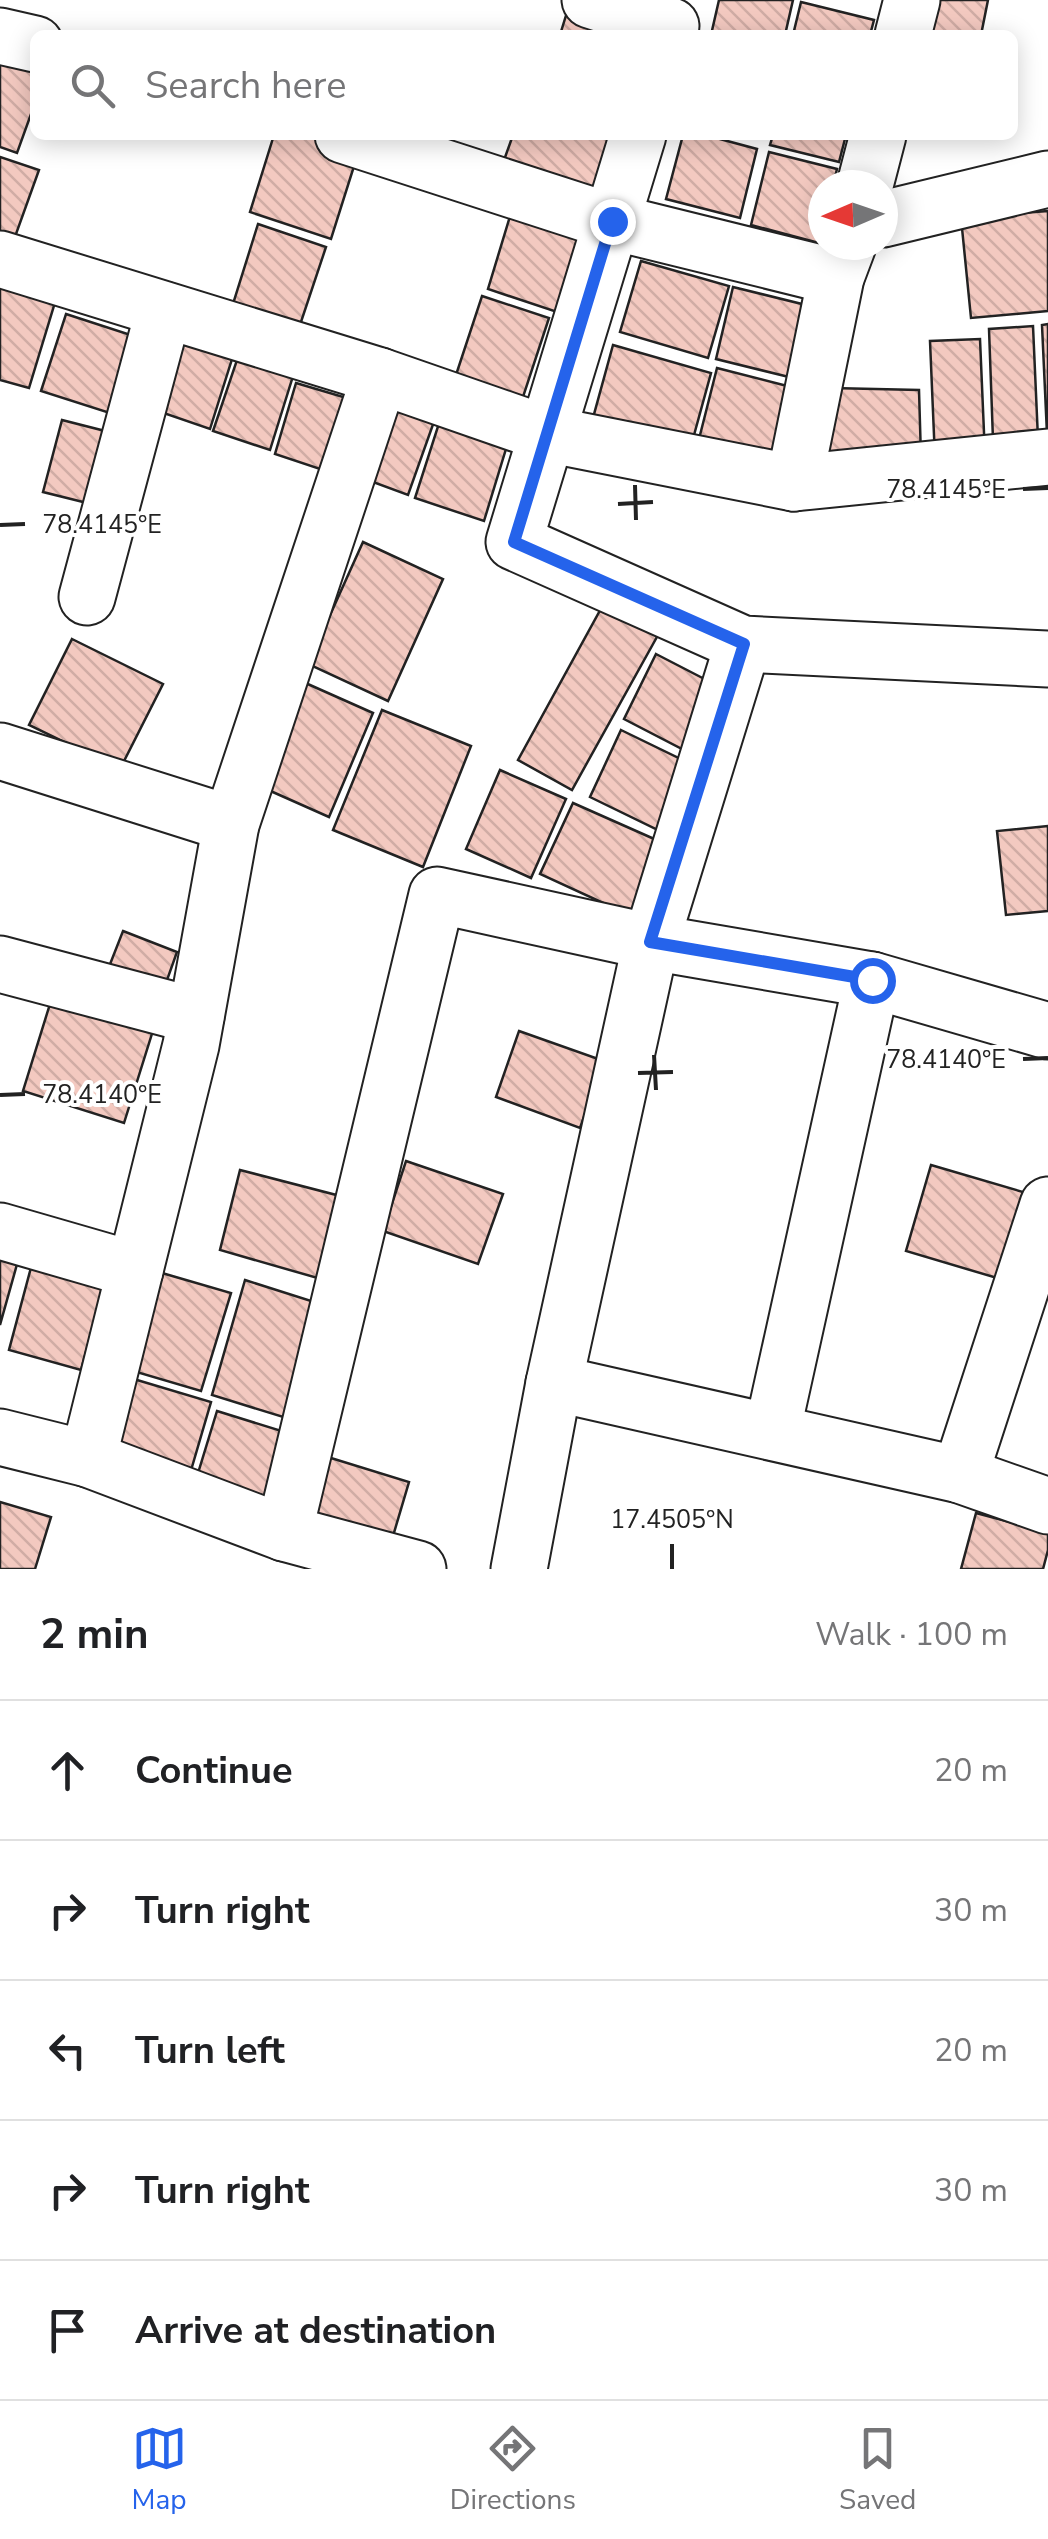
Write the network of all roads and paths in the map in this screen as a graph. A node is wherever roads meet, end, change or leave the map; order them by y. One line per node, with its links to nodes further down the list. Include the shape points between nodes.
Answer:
1 (590, 0): 3 (street)
2 (912, 0): 4 (street)
3 (673, 20)
4 (904, 30)
5 (0, 36): 6 (street)
6 (30, 43)
7 (359, 140): 13 (street)
8 (636, 140): 13 (street)
9 (877, 140): 10 (street)
10 (869, 170)
11 (1048, 180): 12 (street)
12 (898, 216)
13 (612, 221): 15 (street); 18 (street)
14 (0, 258): 16 (street)
15 (842, 261): 20 (street)
16 (164, 310): 17 (street); 21 (street)
17 (380, 376): 18 (street); 25 (street)
18 (547, 434): 20 (street); 22 (street, via 514,542)
19 (1048, 457): 20 (street)
20 (794, 482)
21 (88, 597)
22 (744, 644): 23 (street); 26 (street)
23 (1048, 660)
24 (0, 751): 25 (street)
25 (231, 824): 29 (street)
26 (650, 942): 28 (street); 34 (street); 40 (street, via 438,895)
27 (0, 964): 29 (street)
28 (872, 980): 30 (street); 35 (street)
29 (196, 1016): 33 (street)
30 (1048, 1032)
31 (1048, 1205): 38 (street)
32 (0, 1231): 33 (street)
33 (135, 1270): 37 (street)
34 (554, 1384): 35 (street); 42 (street)
35 (772, 1432): 38 (street)
36 (0, 1438): 37 (street)
37 (88, 1459): 40 (street)
38 (960, 1475): 39 (street)
39 (1048, 1506)
40 (284, 1533): 41 (street)
41 (418, 1569)
42 (519, 1569)

